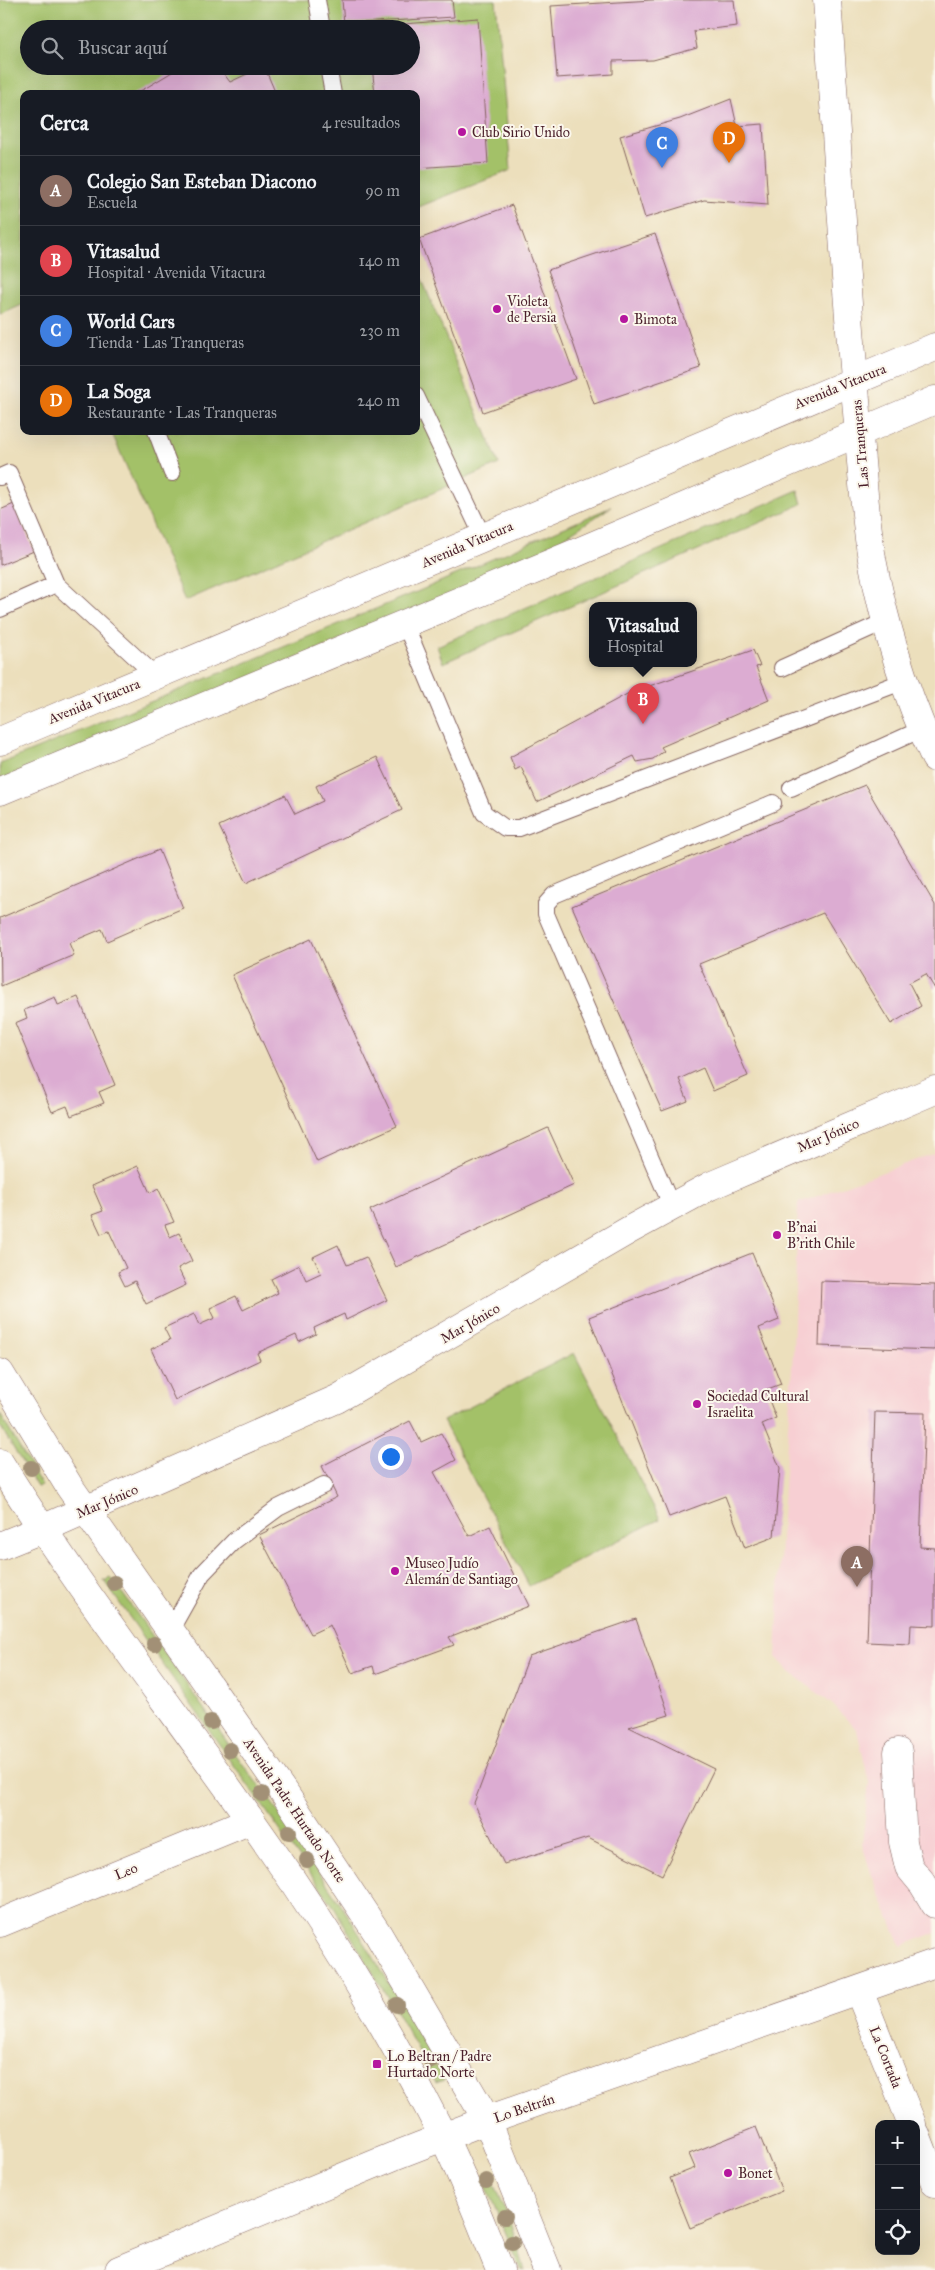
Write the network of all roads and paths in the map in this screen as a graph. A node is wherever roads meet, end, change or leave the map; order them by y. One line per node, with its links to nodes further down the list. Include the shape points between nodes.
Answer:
1 (317, 0): 3 (lane)
2 (827, 0): 7 (main road, Las Tranqueras)
3 (320, 20)
4 (330, 75): 5 (lane)
5 (332, 90)
6 (935, 347): 7 (main road, Avenida Vitacura)
7 (854, 380): 10 (main road, Las Tranqueras); 14 (main road, Avenida Vitacura)
8 (935, 400): 10 (main road)
9 (420, 404): 14 (lane)
10 (858, 432): 17 (main road, Las Tranqueras, via 872,559); 18 (main road)
11 (158, 435): 12 (lane)
12 (172, 473)
13 (0, 477): 15 (lane, via 9,473)
14 (483, 537): 20 (main road, Avenida Vitacura)
15 (56, 584): 16 (lane); 20 (lane)
16 (0, 609)
17 (886, 621): 19 (lane); 21 (main road, Las Tranqueras)
18 (405, 624): 21 (lane, via 484,813 505,828 519,828); 26 (main road)
19 (782, 668)
20 (156, 676): 23 (main road, Avenida Vitacura)
21 (904, 681): 22 (main road, Las Tranqueras)
22 (922, 729): 24 (main road, Las Tranqueras); 25 (lane)
23 (0, 741)
24 (935, 758)
25 (791, 788)
26 (0, 791)
27 (773, 803): 29 (lane, via 554,895 546,904 546,914)
28 (935, 1090): 29 (main road, Mar Jónico, via 710,1186)
29 (672, 1207): 33 (main road, Mar Jónico, via 353,1391)
30 (0, 1374): 33 (main road, Avenida Padre Hurtado Norte)
31 (0, 1463): 34 (main road)
32 (324, 1485): 36 (lane, via 278,1508 234,1541 202,1574)
33 (86, 1510): 34 (main road, Mar Jónico); 36 (main road, Avenida Padre Hurtado Norte)
34 (42, 1528): 35 (main road, Mar Jónico); 38 (main road)
35 (0, 1546)
36 (170, 1631): 43 (main road, Avenida Padre Hurtado Norte, via 288,1797 378,1934)
37 (898, 1752): 39 (main road, via 903,1842 909,1867)
38 (251, 1820): 40 (main road, Leo); 45 (main road, via 373,2008)
39 (935, 1904)
40 (0, 1923)
41 (935, 1963): 42 (main road, Lo Beltrán)
42 (859, 1990): 43 (main road, Lo Beltrán); 44 (main road, La Cortada)
43 (487, 2120): 45 (main road, Lo Beltrán); 50 (main road, Avenida Padre Hurtado Norte)
44 (910, 2120)
45 (443, 2137): 48 (main road, Lo Beltrán); 49 (main road)
46 (920, 2144): 47 (main road)
47 (935, 2183)
48 (119, 2270)
49 (500, 2270)
50 (547, 2270)

